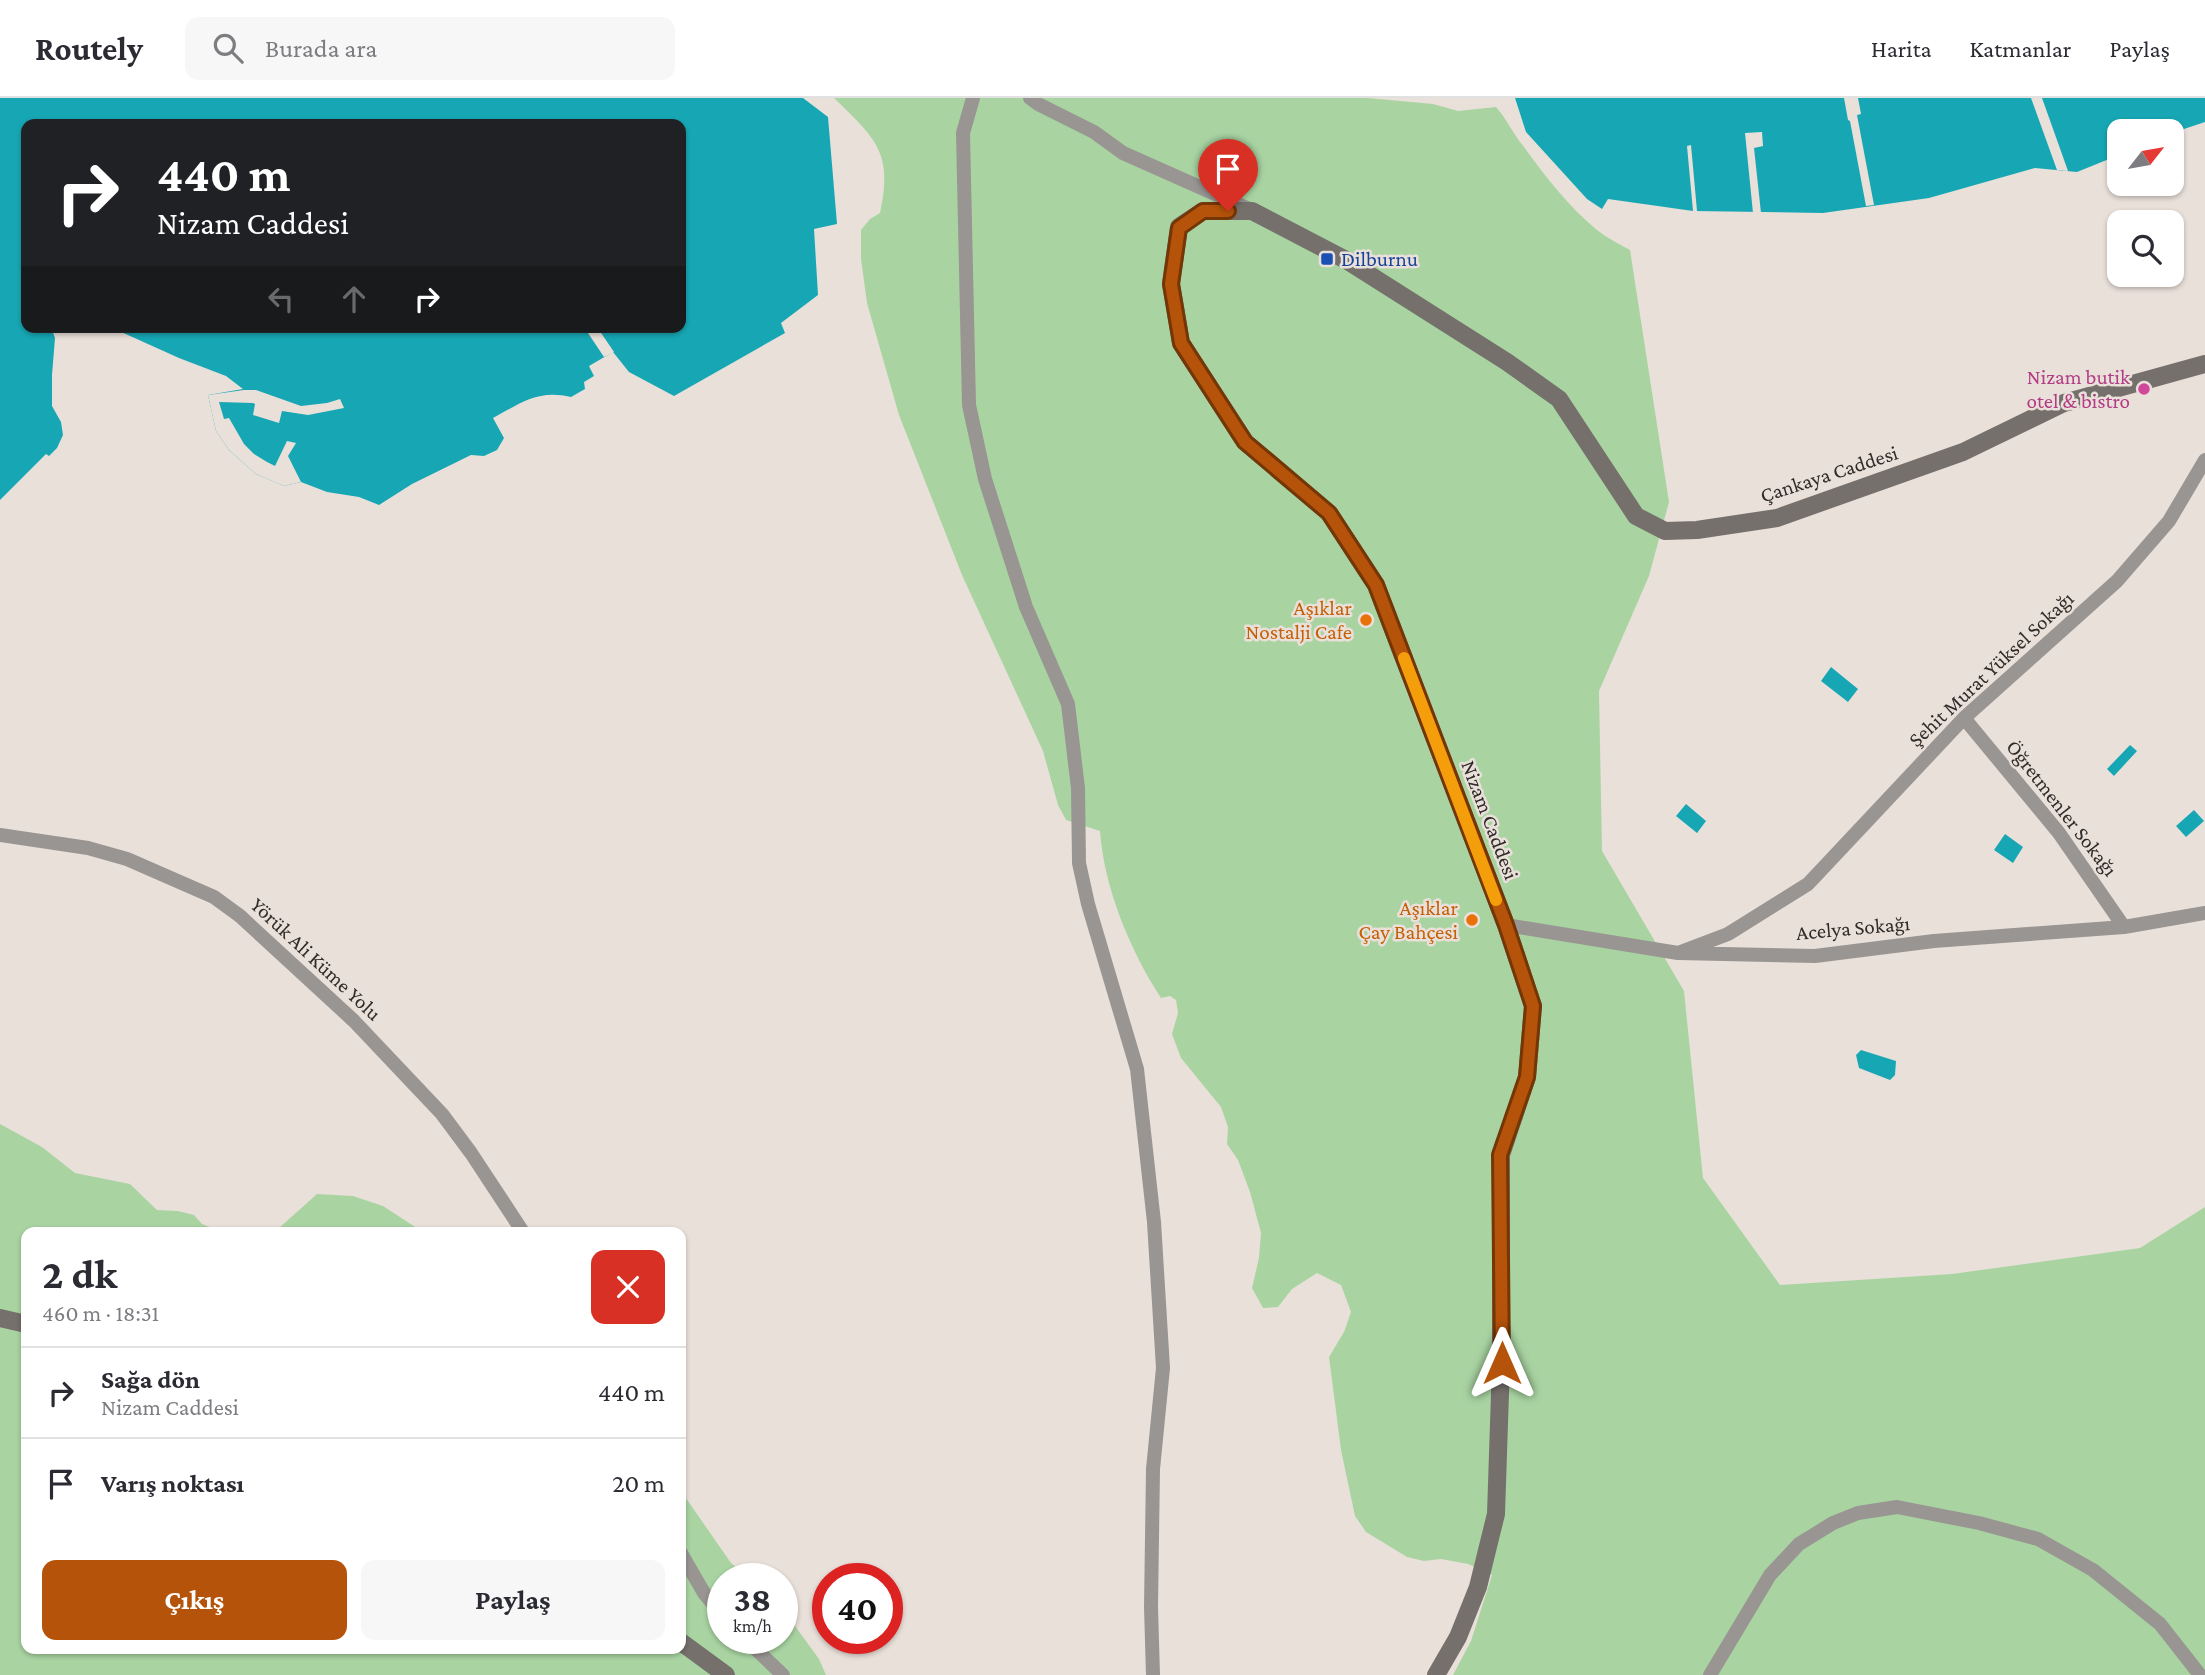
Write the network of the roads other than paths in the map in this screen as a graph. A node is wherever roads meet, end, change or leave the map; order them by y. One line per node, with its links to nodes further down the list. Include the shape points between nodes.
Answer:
1 (973, 98): 22 (street, via 963,133 969,405 985,479 1026,607 1069,704 1078,788 1079,863 1137,1069 1154,1222 1163,1368 1153,1469)
2 (1030, 98): 3 (street, via 1123,153)
3 (1252, 211): 4 (street, Nizam Caddesi); 10 (street, Nizam Caddesi, via 1203,211 1179,228 1171,284 1181,343 1245,442 1329,513 1376,585)
4 (1346, 260): 5 (street, Çankaya Caddesi, via 1559,399 1636,516 1665,531 1777,518 1964,452 2064,403)
5 (2205, 364)
6 (2205, 460): 7 (street, Şehit Murat Yüksel Sokağı, via 2169,521 2117,581)
7 (1964, 718): 11 (street, Öğretmenler Sokağı, via 2059,833); 12 (street, Şehit Murat Yüksel Sokağı, via 1808,884 1728,934)
8 (0, 835): 13 (street, Yörük Ali Küme Yolu, via 88,848 127,859 214,897 240,916 354,1021 442,1114)
9 (2205, 913): 11 (street, Acelya Sokağı)
10 (1506, 925): 12 (street, Acelya Sokağı); 23 (street, Nizam Caddesi, via 1533,1006 1527,1077 1500,1155 1502,1363 1496,1514 1478,1587)
11 (2124, 926): 12 (street, Acelya Sokağı, via 1815,956)
12 (1678, 953)
13 (520, 1227)
14 (0, 1318): 15 (street)
15 (21, 1323)
16 (686, 1562): 17 (street)
17 (707, 1597)
18 (686, 1646): 20 (street)
19 (761, 1654): 21 (street)
20 (726, 1675)
21 (783, 1675)
22 (1153, 1675)
23 (1436, 1675)
24 (1710, 1675): 25 (street, via 1770,1575 1799,1544 1858,1513 1897,1507 2038,1539 2093,1570 2160,1624)
25 (2200, 1675)

